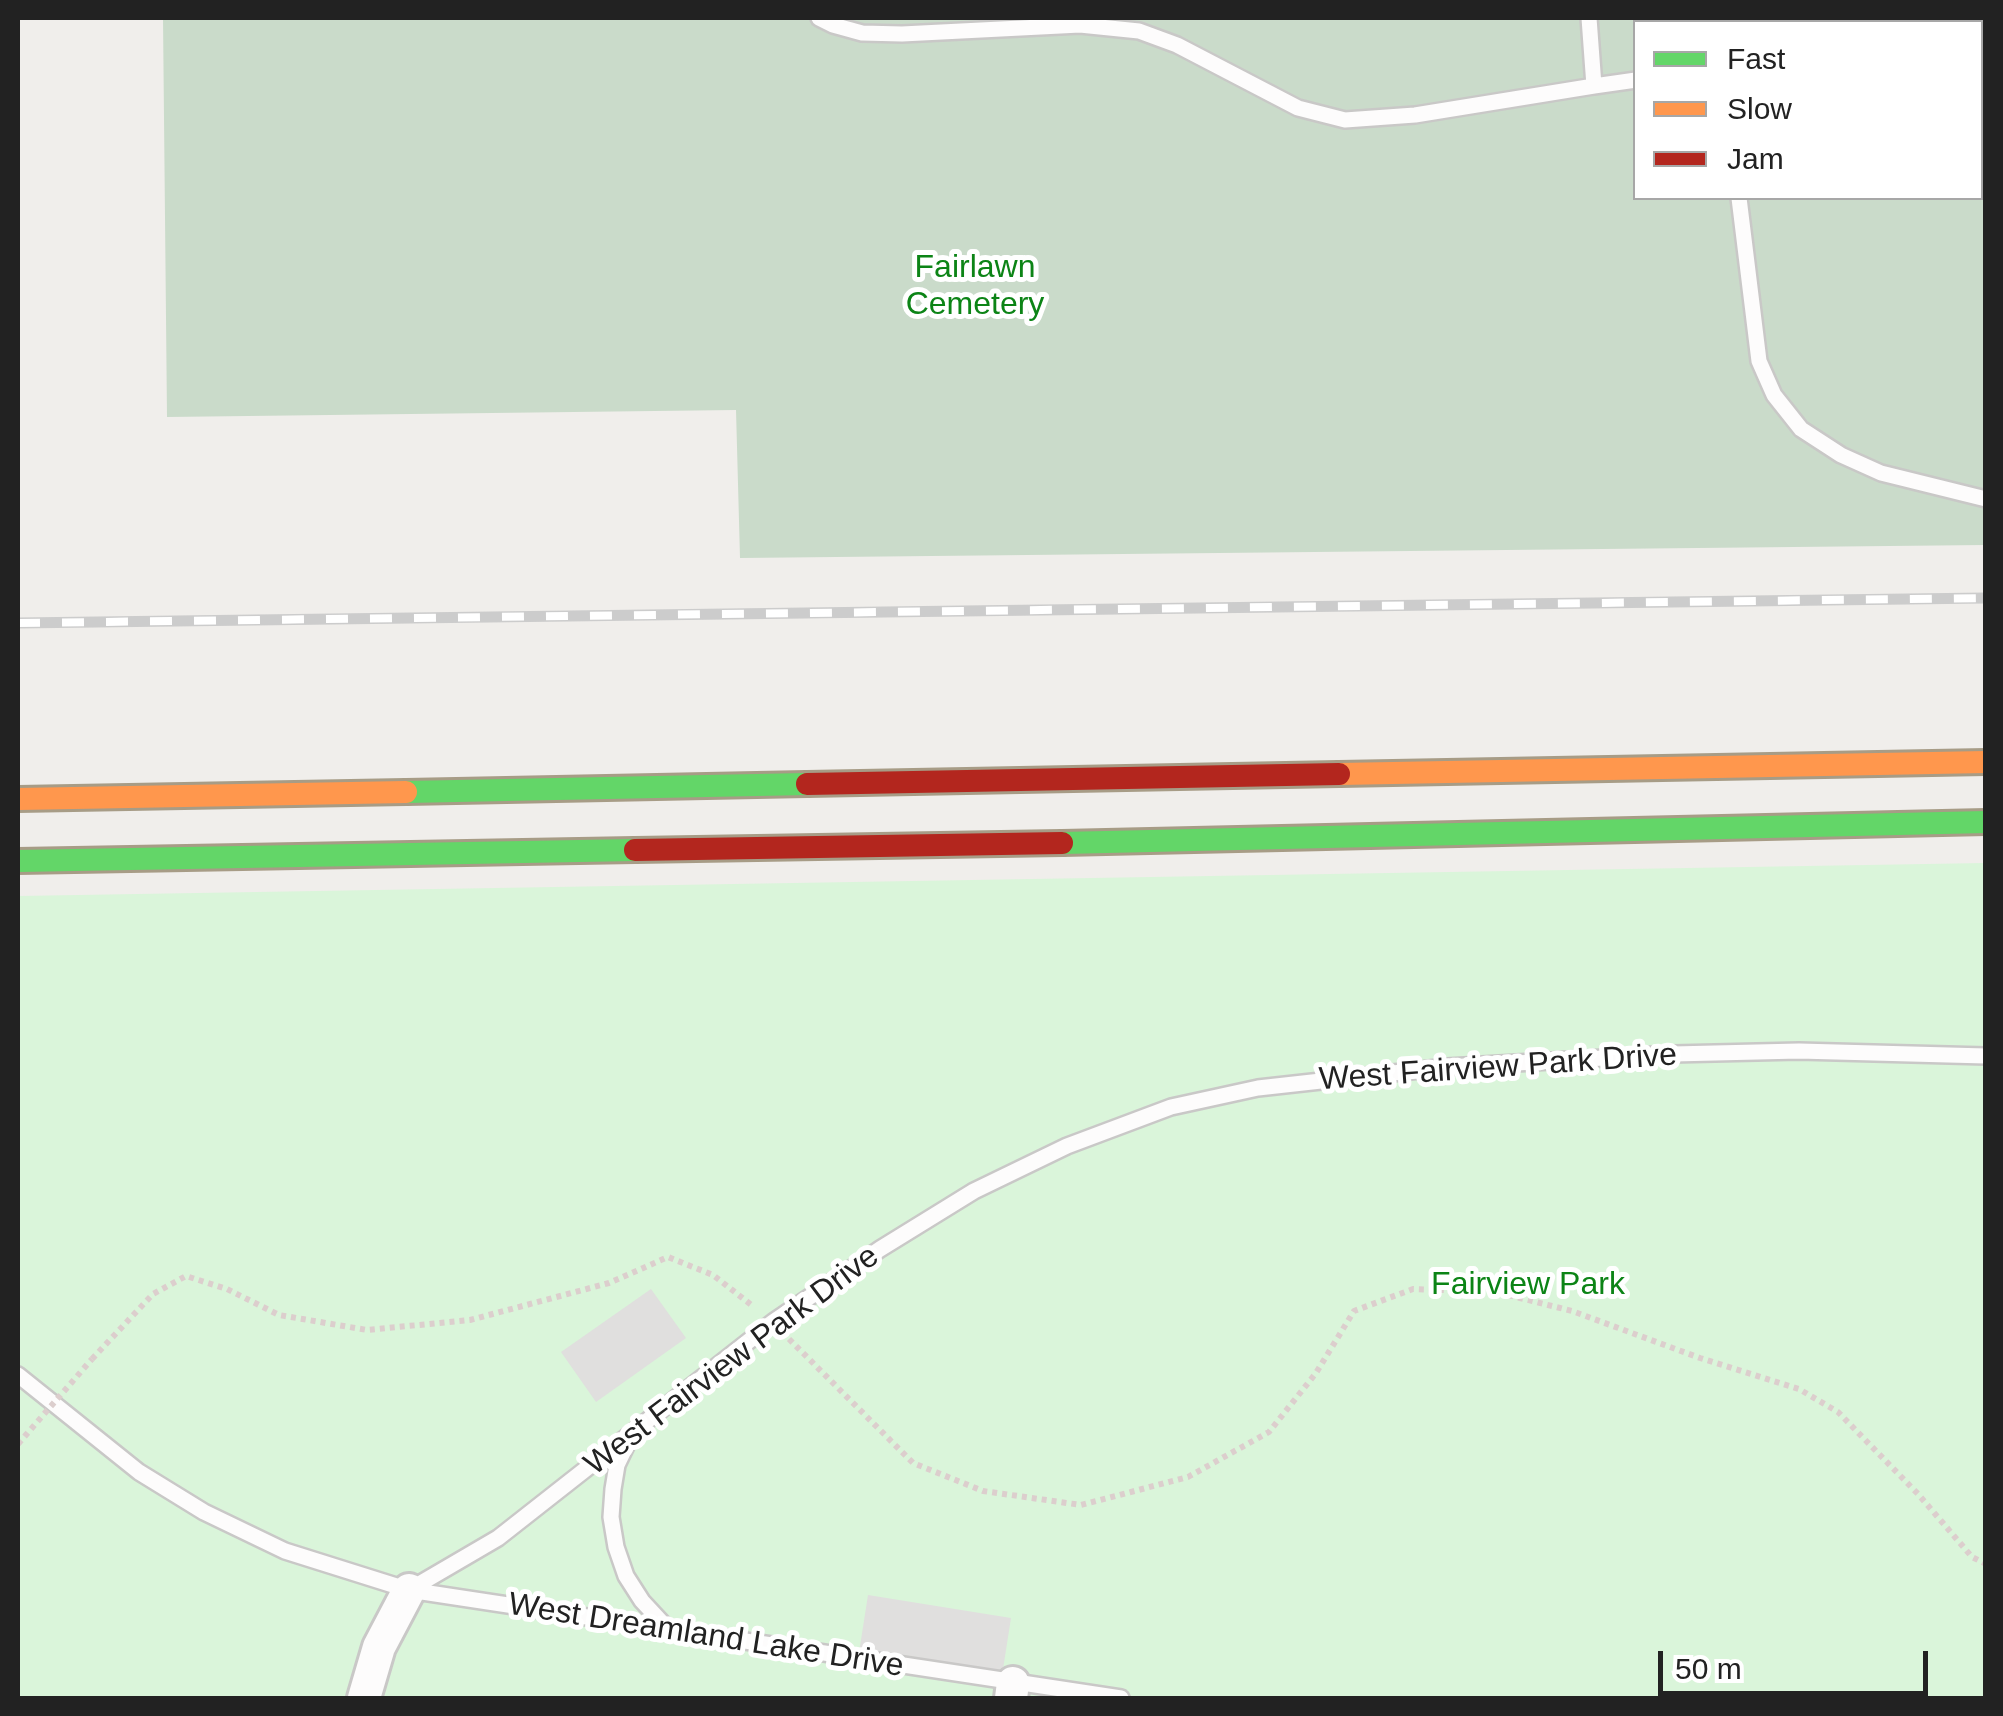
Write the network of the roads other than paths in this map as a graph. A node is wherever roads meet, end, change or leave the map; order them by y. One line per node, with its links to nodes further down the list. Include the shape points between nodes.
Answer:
1 (819, 18): 4 (lane, via 862,32 902,34 1080,25 1139,32 1298,108 1345,120)
2 (1589, 18): 4 (lane)
3 (1633, 80): 4 (lane)
4 (1594, 86)
5 (1738, 200): 6 (lane, via 1760,361 1774,396 1801,430 1880,473)
6 (1986, 499)
7 (1986, 762): 8 (main road)
8 (18, 798)
9 (1986, 822): 10 (main road)
10 (18, 861)
11 (1986, 1056): 13 (lane, West Fairview Park Drive, via 1800,1051 1583,1059 1345,1077 1188,1103 1067,1146 974,1191 773,1322)
12 (18, 1376): 14 (lane, via 139,1472 204,1512 285,1551)
13 (633, 1433): 14 (lane, West Fairview Park Drive, via 498,1538); 15 (lane, via 613,1489 616,1547 626,1576)
14 (409, 1590): 15 (lane, West Dreamland Lake Drive); 17 (street, via 379,1648)
15 (668, 1629): 16 (lane, West Dreamland Lake Drive)
16 (1012, 1691): 18 (lane, West Dreamland Lake Drive)
17 (364, 1698)
18 (1121, 1698)

